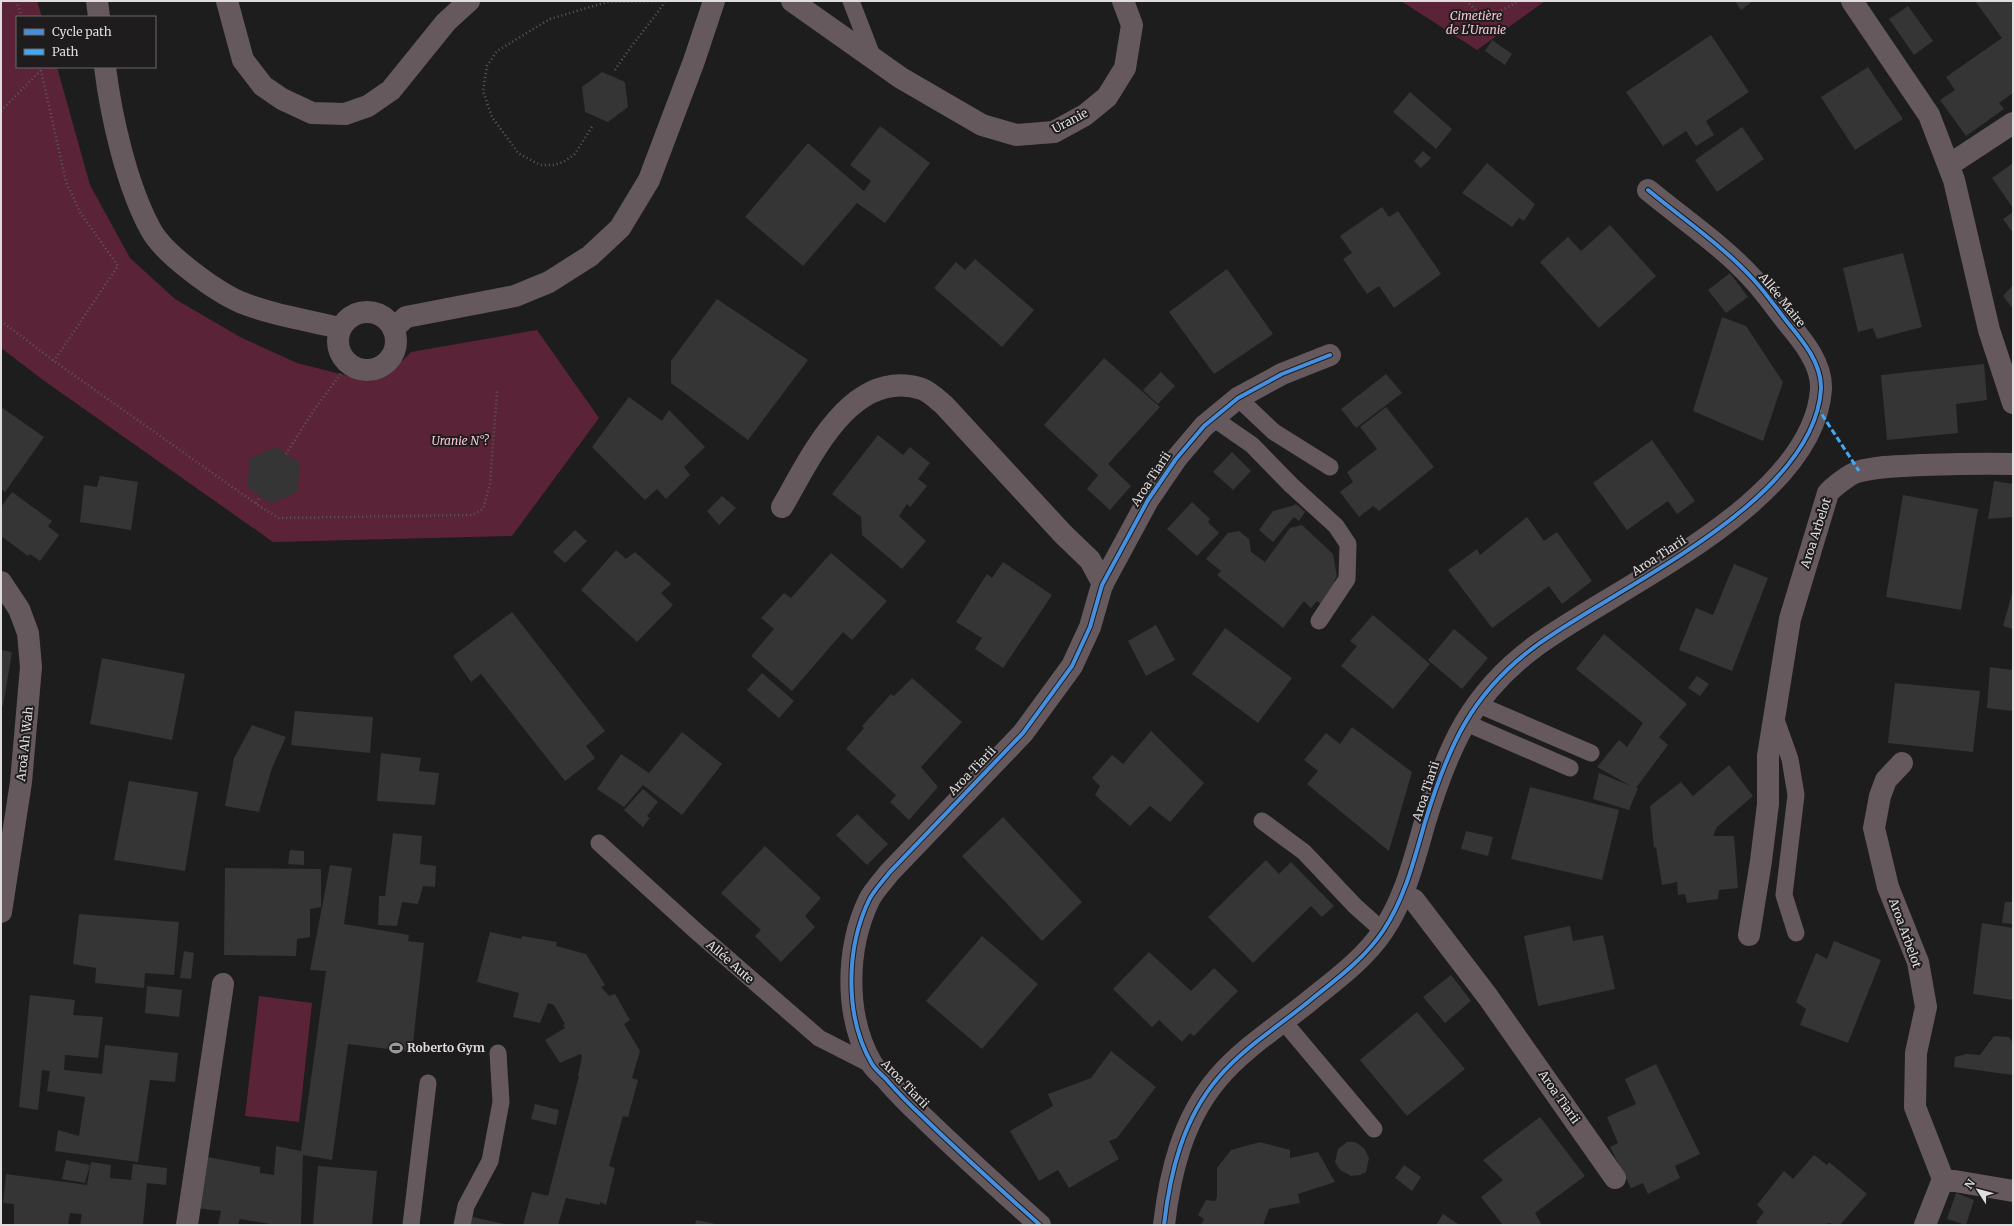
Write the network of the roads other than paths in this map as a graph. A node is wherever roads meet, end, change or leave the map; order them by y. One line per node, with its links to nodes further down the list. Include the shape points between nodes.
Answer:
1 (97, 1): 9 (street)
2 (227, 1): 3 (street, via 243,60 263,86 282,100 312,113 345,114 368,106 391,90 446,22)
3 (470, 1)
4 (714, 1): 16 (street, via 649,180 620,228 590,256 549,282 515,296 406,317)
5 (792, 1): 10 (street, Uranie)
6 (851, 1): 10 (lane)
7 (1123, 1): 10 (street, Uranie, via 1132,25 1125,68 1108,97 1085,115 1054,132 1016,134 982,125 901,78)
8 (1852, 1): 13 (street, via 1929,115)
9 (99, 16)
10 (873, 58)
11 (105, 68): 15 (street, via 110,104 130,177 151,231 177,260 204,280 240,301 272,313)
12 (2013, 123): 13 (street)
13 (1949, 165): 19 (street, via 1990,332)
14 (1648, 190): 21 (street, Allée Maire, via 1715,244 1752,278 1804,343 1818,369 1821,388 1814,419)
15 (340, 328): 16 (street, via 347,319 367,312 378,314 387,320); 16 (street, via 338,348 341,356 348,364 359,370 372,370 384,365 393,355 396,342)
16 (393, 329)
17 (1330, 355): 18 (street, Aroa Tiarii, via 1282,374)
18 (1238, 398): 20 (street, Aroa Tiarii); 23 (lane, via 1274,432)
19 (2012, 399)
20 (1213, 418): 26 (street, Aroa Tiarii, via 1176,459 1148,500); 27 (lane, via 1252,445 1336,526 1348,544 1347,579)
21 (1806, 437): 28 (street, Aroa Tiarii, via 1777,477 1751,504 1714,533 1537,645 1509,666)
22 (2013, 464): 29 (street, Aroa Arbelot, via 1886,466 1856,472 1835,484 1828,493 1790,618)
23 (1330, 467)
24 (782, 507): 26 (street, via 819,444 842,414 864,396 883,387 901,385 923,389 944,405 1090,560)
25 (1, 582): 37 (street, Aroā Ah Wah, via 19,609 28,633 31,667 21,782)
26 (1103, 584): 44 (street, Aroa Tiarii, via 1090,627 1072,666 1023,733 903,857 870,898 855,944 852,982 853,1008 862,1042)
27 (1319, 621)
28 (1477, 704): 30 (street, Aroa Tiarii); 31 (lane)
29 (1774, 715): 39 (lane, via 1790,759 1796,795 1784,895); 40 (street, Aroa Arbelot, via 1768,756 1768,804)
30 (1464, 722): 33 (lane); 36 (street, Aroa Tiarii, via 1441,773)
31 (1592, 752)
32 (1902, 763): 48 (street, Aroa Arbelot, via 1886,780 1874,828 1888,887 1918,962 1926,1007 1916,1053 1915,1107)
33 (1570, 768)
34 (1262, 821): 38 (lane, via 1304,852 1355,906)
35 (599, 843): 44 (lane, Allée Aute, via 818,1038)
36 (1402, 895): 38 (street, Aroa Tiarii); 47 (street, Aroa Tiarii, via 1414,900 1488,997)
37 (1, 912)
38 (1383, 931): 42 (street, Aroa Tiarii, via 1346,972)
39 (1796, 933)
40 (1749, 935)
41 (223, 984): 50 (street)
42 (1284, 1022): 46 (lane); 54 (street, Aroa Tiarii, via 1244,1052 1218,1078 1195,1111 1180,1146 1170,1180)
43 (498, 1053): 52 (lane, via 501,1102 490,1161 466,1206)
44 (872, 1065): 53 (street, Aroa Tiarii, via 913,1108)
45 (428, 1083): 51 (lane)
46 (1374, 1129)
47 (1615, 1178)
48 (1943, 1179): 49 (street); 55 (street)
49 (2013, 1191)
50 (187, 1225)
51 (411, 1225)
52 (462, 1225)
53 (1040, 1225)
54 (1164, 1225)
55 (1925, 1225)

